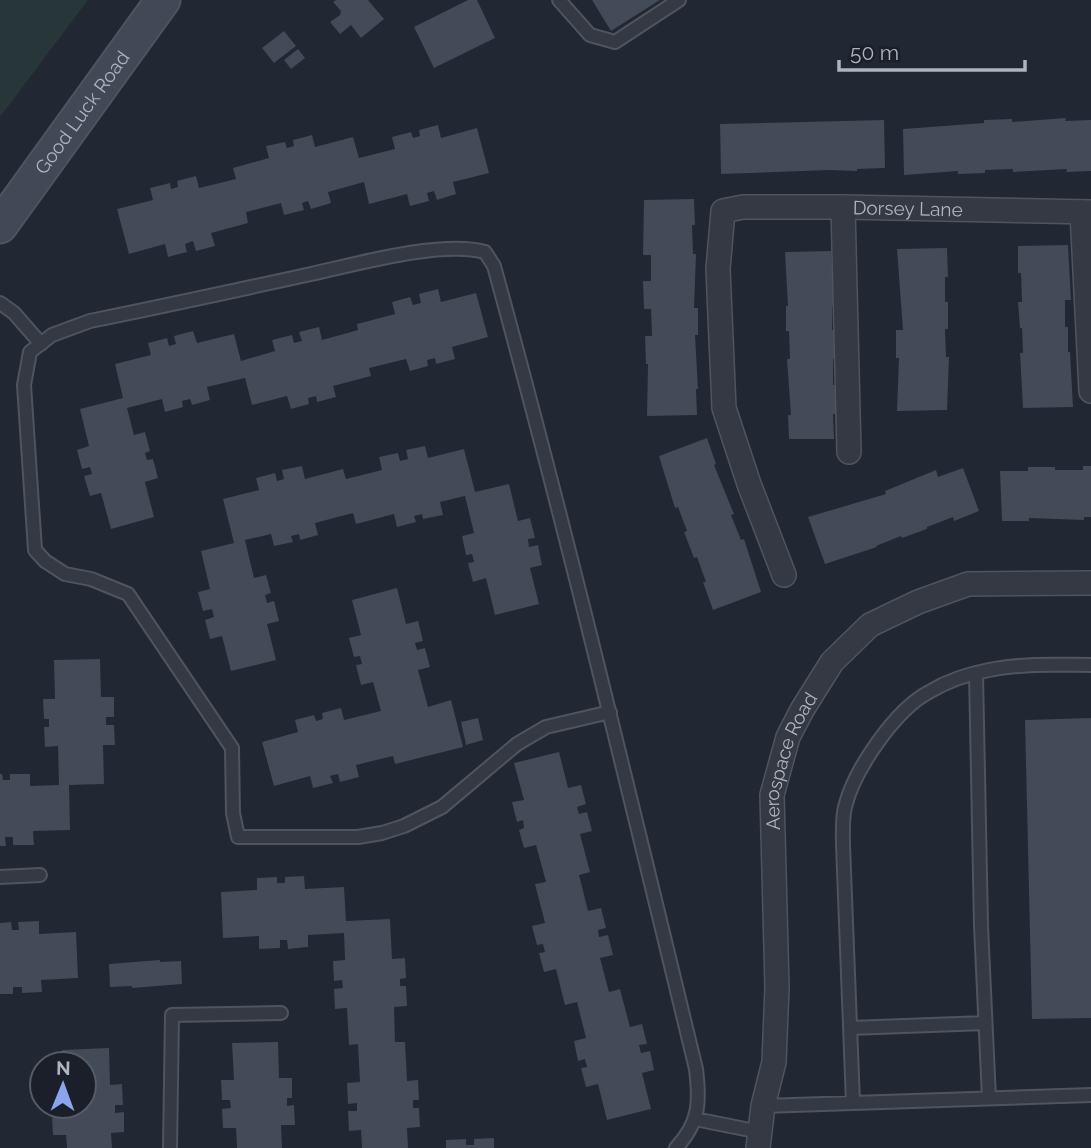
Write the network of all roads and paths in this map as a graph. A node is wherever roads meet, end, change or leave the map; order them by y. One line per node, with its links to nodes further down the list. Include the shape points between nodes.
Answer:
1 (163, 0): 6 (main road, Good Luck Road)
2 (559, 0): 3 (lane, via 590,35 615,41)
3 (679, 0)
4 (843, 207): 5 (street, Dorsey Lane); 10 (street); 11 (street, Dorsey Lane, via 723,211 718,269 724,408)
5 (1086, 212): 9 (street)
6 (0, 226)
7 (0, 303): 8 (lane)
8 (41, 344): 15 (lane, via 90,321 372,261 460,247 485,252 494,266 538,424); 15 (lane, via 30,352 24,385 35,550 65,574 128,594 232,748 233,813 239,837 382,834 442,807 517,744 546,727)
9 (1091, 391)
10 (849, 452)
11 (784, 575)
12 (1091, 583): 24 (street, Aerospace Road, via 968,584 870,625 832,662 788,737 772,795 777,987 774,1062)
13 (1091, 665): 14 (lane)
14 (976, 673): 19 (lane); 20 (lane, via 926,693 881,738 857,774 845,808 843,845)
15 (610, 712): 25 (lane, via 696,1069)
16 (40, 876): 17 (lane)
17 (0, 877)
18 (281, 1013): 27 (lane, via 172,1015)
19 (985, 1023): 20 (lane); 22 (lane)
20 (850, 1028): 23 (lane)
21 (1091, 1095): 22 (lane)
22 (989, 1098): 23 (lane)
23 (853, 1103): 24 (lane)
24 (763, 1106): 26 (street, Aerospace Road)
25 (695, 1119): 26 (lane); 28 (lane)
26 (759, 1140)
27 (170, 1148)
28 (676, 1148)

